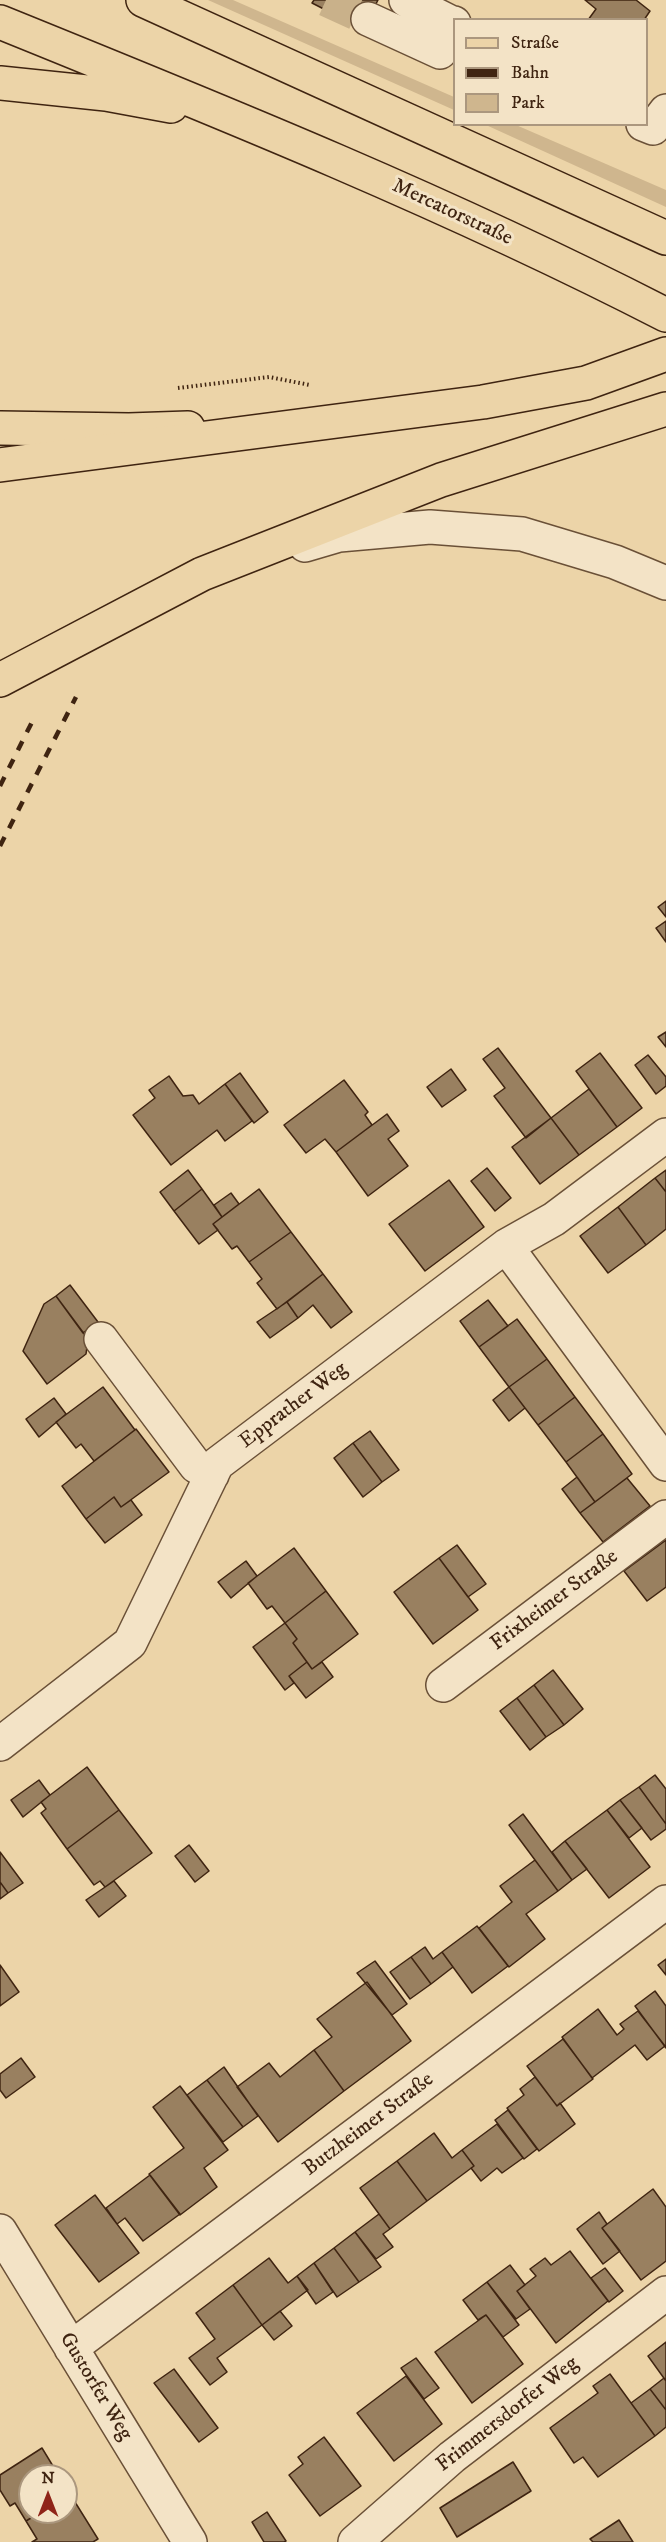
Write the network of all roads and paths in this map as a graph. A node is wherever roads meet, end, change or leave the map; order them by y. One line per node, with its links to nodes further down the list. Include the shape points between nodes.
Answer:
1 (143, 0): 11 (main road)
2 (406, 0): 3 (street)
3 (461, 16)
4 (368, 19): 6 (street, via 440,52)
5 (0, 22): 9 (main road)
6 (453, 30)
7 (0, 82): 9 (main road, via 106,94)
8 (666, 111): 10 (street, via 652,128)
9 (235, 117): 12 (main road, Mercatorstraße, via 463,216)
10 (648, 126)
11 (666, 238)
12 (657, 310)
13 (666, 354): 15 (main road, via 586,382 483,402)
14 (666, 409): 18 (main road, via 441,480)
15 (315, 424): 16 (main road, via 129,430); 17 (main road)
16 (0, 428)
17 (0, 465)
18 (202, 574): 19 (street, via 339,535 430,527 522,534 615,562); 20 (main road)
19 (666, 583)
20 (0, 680)
21 (666, 1135): 22 (street, Epprather Weg, via 554,1219)
22 (506, 1246): 24 (street); 25 (street, Epprather Weg, via 217,1464)
23 (101, 1339): 25 (street, via 196,1466)
24 (666, 1464)
25 (212, 1475): 28 (street, Epprather Weg, via 130,1643)
26 (666, 1517): 27 (street, Frixheimer Straße)
27 (443, 1685)
28 (0, 1744)
29 (666, 1902): 32 (street, Butzheimer Straße)
30 (0, 2231): 32 (street, Gustorfer Weg)
31 (666, 2293): 34 (street, Frimmersdorfer Weg, via 452,2457)
32 (71, 2348): 33 (street, Gustorfer Weg)
33 (190, 2542)
34 (355, 2542)

